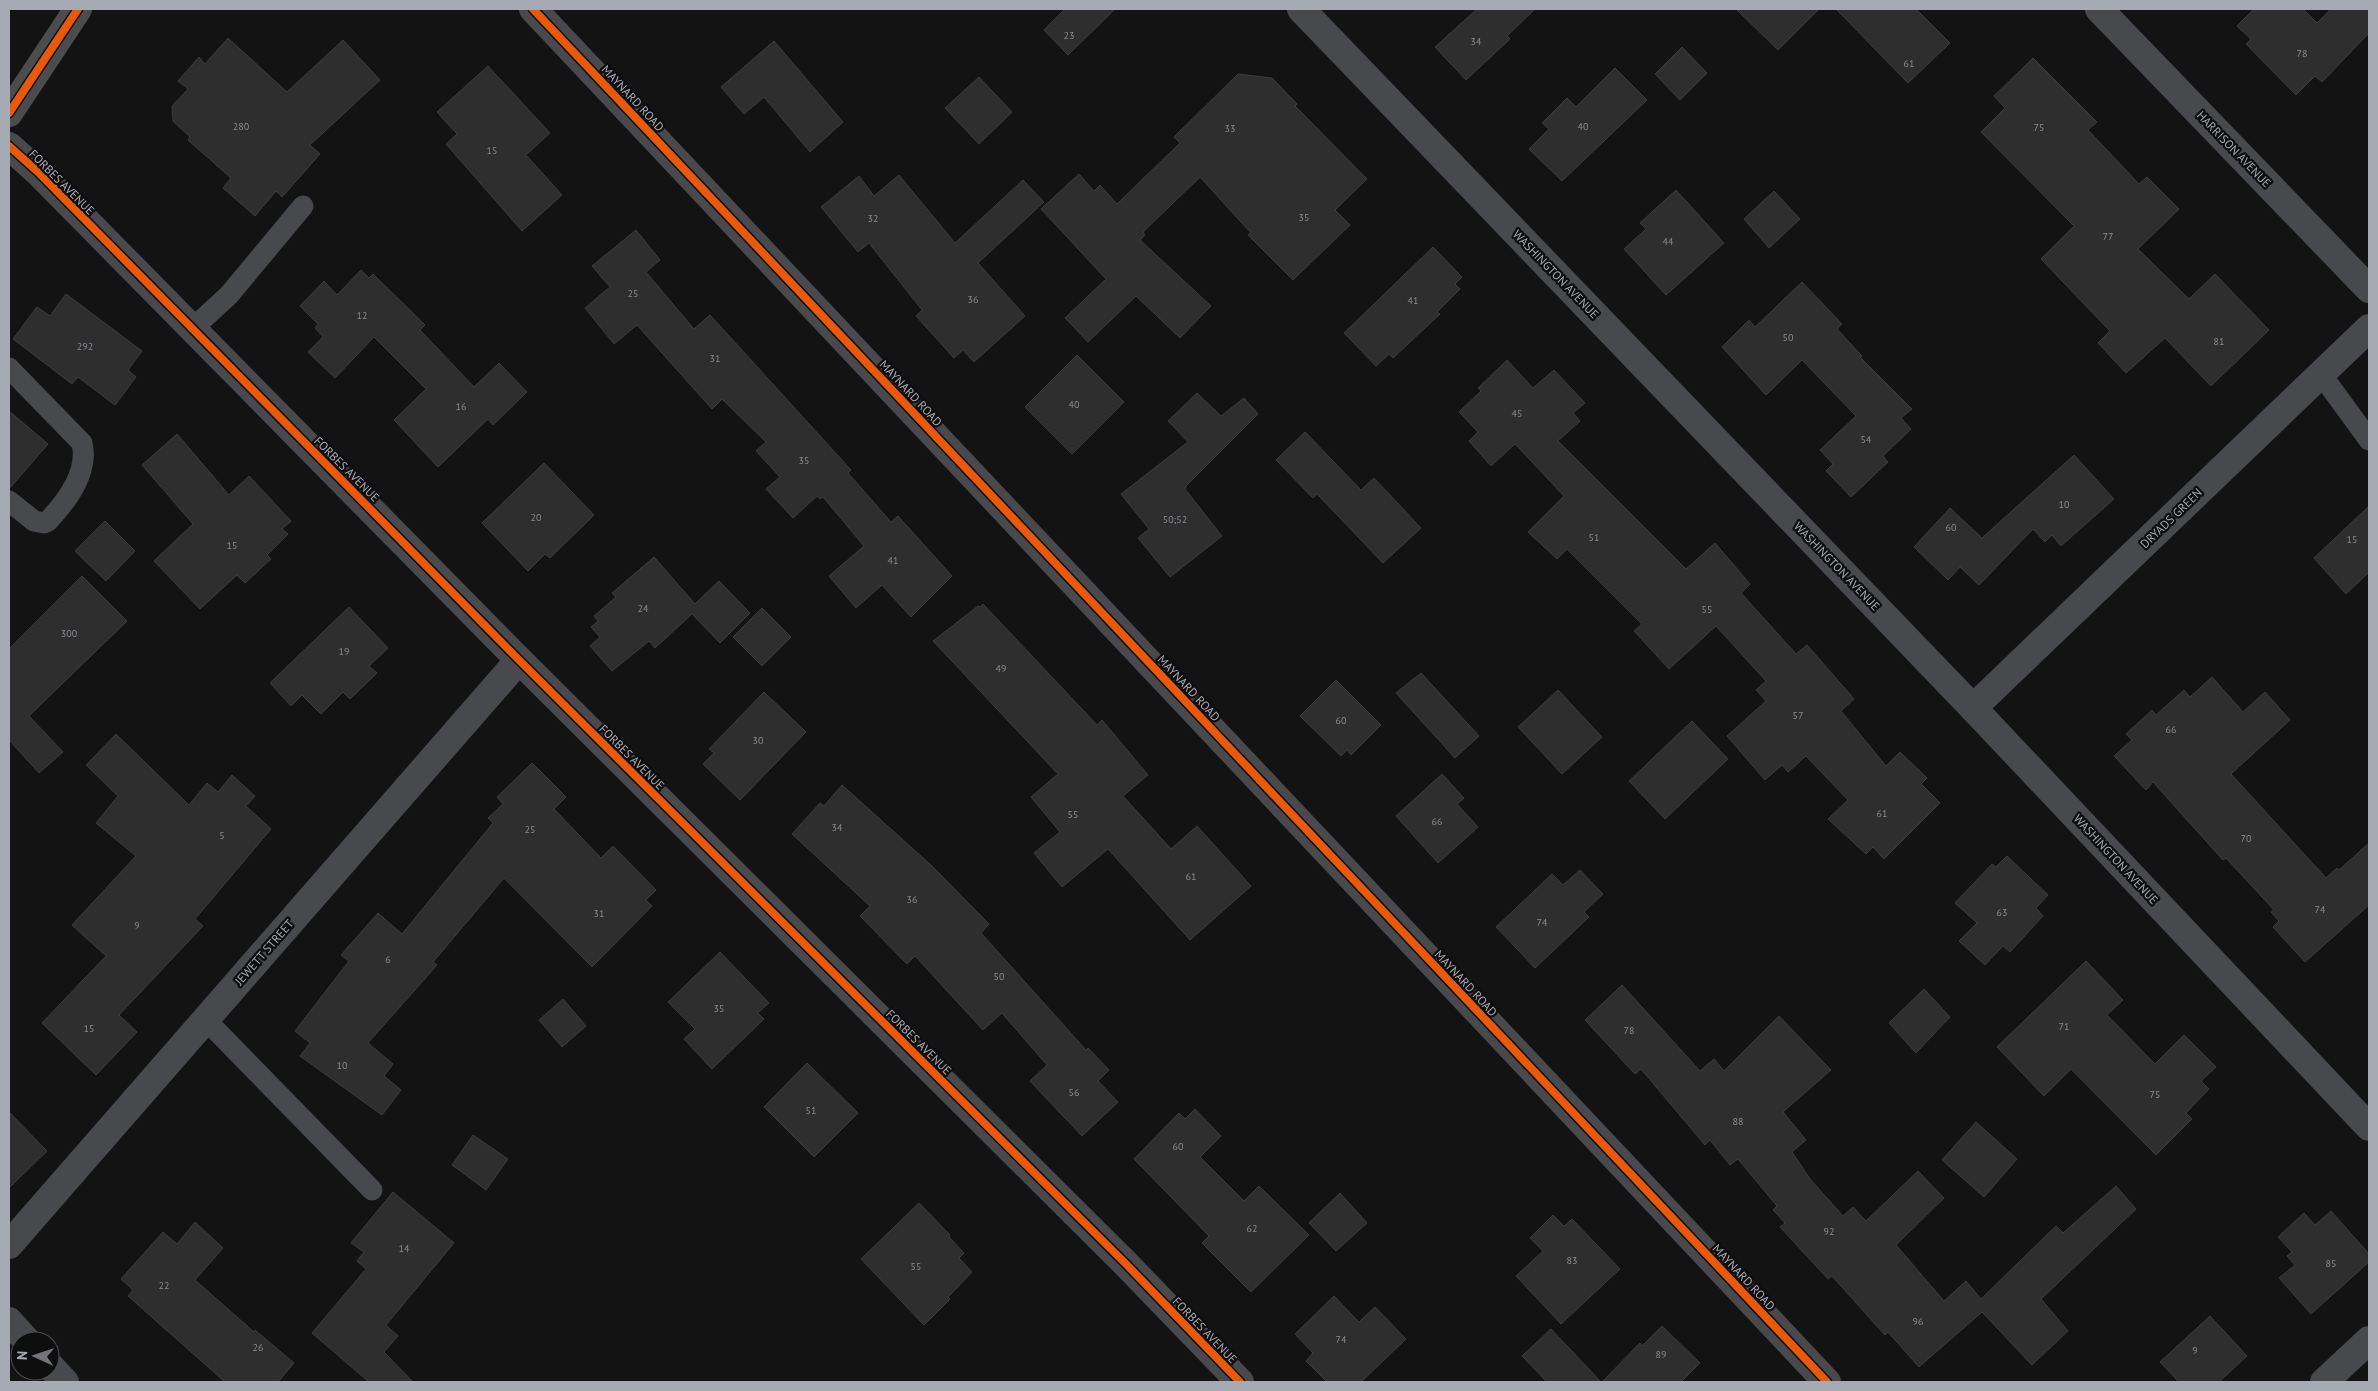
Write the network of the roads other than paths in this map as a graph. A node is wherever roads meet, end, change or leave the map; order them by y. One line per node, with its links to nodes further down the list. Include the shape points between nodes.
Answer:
1 (78, 9): 5 (highway)
2 (534, 9): 25 (street, MAYNARD ROAD)
3 (1301, 9): 16 (street, WASHINGTON AVENUE)
4 (2099, 9): 8 (street, HARRISON AVENUE)
5 (9, 113)
6 (9, 146): 10 (street, FORBES AVENUE)
7 (303, 206): 10 (lane, via 229,295)
8 (2369, 289)
9 (2369, 328): 12 (street, DRYADS GREEN)
10 (192, 329): 15 (street, FORBES AVENUE)
11 (9, 368): 14 (lane, via 82,443 84,454 78,480 48,521 34,521)
12 (2321, 374): 13 (lane); 16 (street, DRYADS GREEN)
13 (2369, 440)
14 (13, 505)
15 (519, 660): 17 (street, JEWETT STREET); 24 (street, FORBES AVENUE, via 1126,1264)
16 (1973, 708): 18 (street, WASHINGTON AVENUE)
17 (205, 1019): 19 (lane); 20 (street, JEWETT STREET)
18 (2369, 1127)
19 (372, 1190)
20 (9, 1245)
21 (9, 1321): 22 (street)
22 (18, 1331)
23 (2369, 1340): 26 (street)
24 (1240, 1382)
25 (1827, 1382)
26 (2324, 1382)

